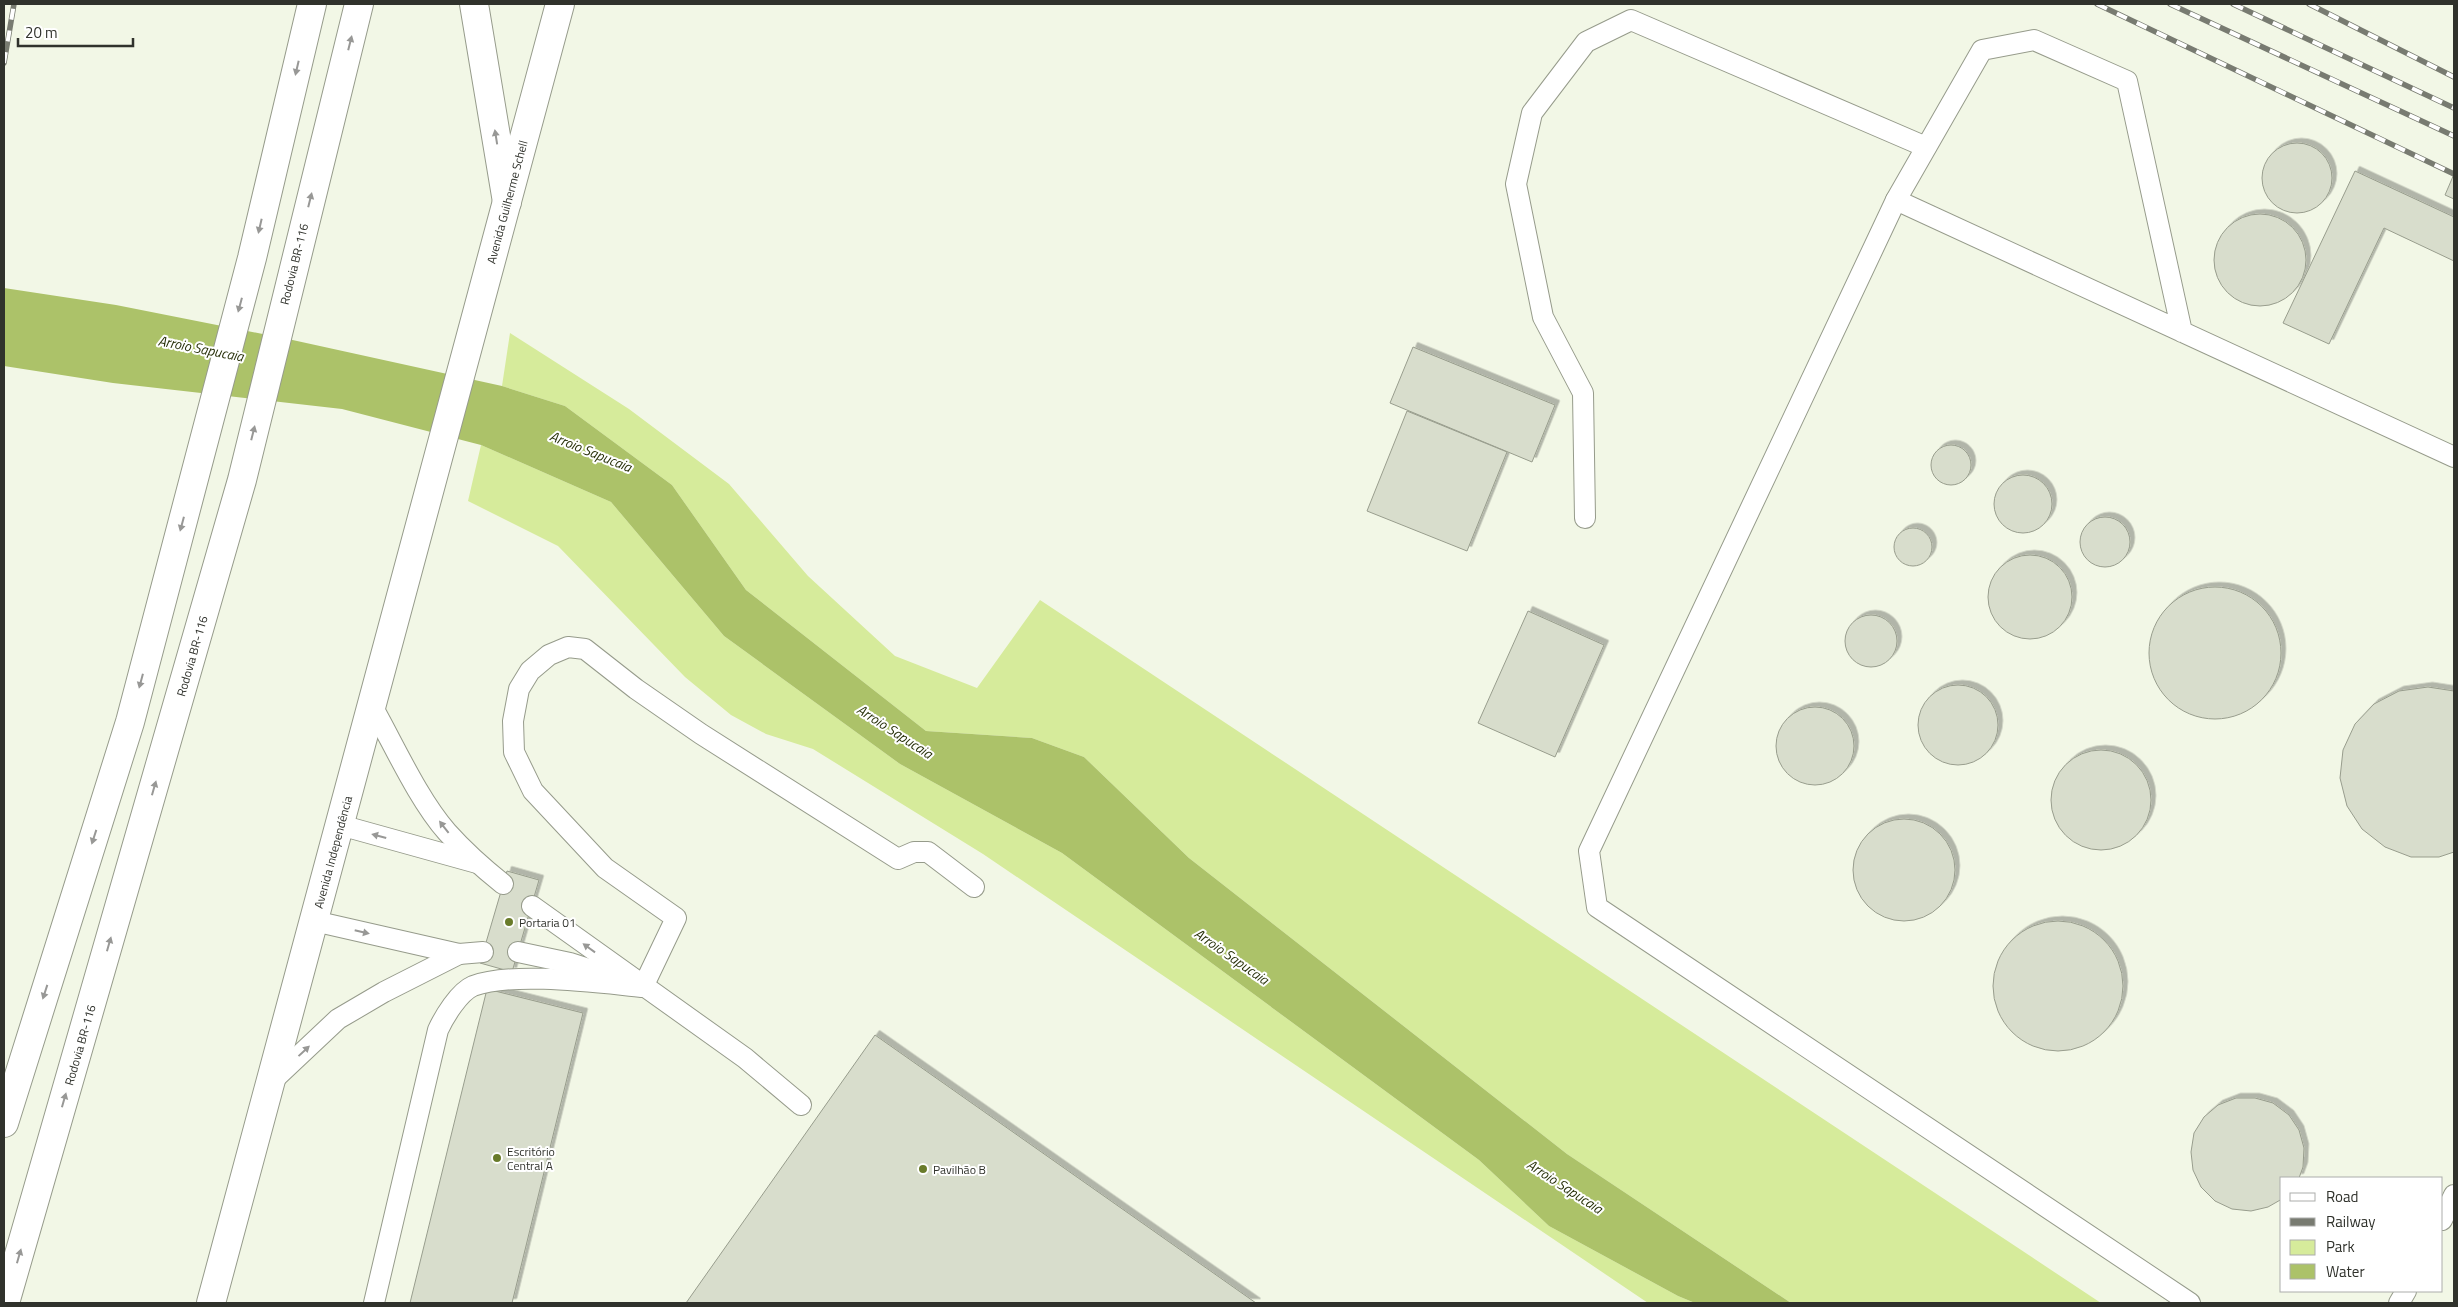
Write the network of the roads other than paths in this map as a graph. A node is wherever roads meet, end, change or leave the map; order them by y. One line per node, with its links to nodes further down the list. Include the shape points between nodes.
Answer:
1 (312, 4): 25 (main road, one-way to 25, via 252,258 130,722)
2 (359, 4): 29 (main road, Rodovia BR-116, one-way to 2, via 242,480)
3 (474, 4): 7 (main road, one-way to 3)
4 (560, 4): 7 (main road, Avenida Guilherme Schell)
5 (1926, 147): 6 (lane); 8 (lane, via 1982,50 2034,40 2127,81); 11 (lane, via 1631,20 1586,42 1532,113 1516,184 1542,317 1583,393)
6 (1896, 200): 8 (lane); 32 (lane, via 1588,851 1597,907)
7 (507, 202): 9 (main road, Avenida Guilherme Schell)
8 (2182, 332): 10 (lane)
9 (453, 400): 12 (main road, Avenida Independência)
10 (2454, 457)
11 (1586, 518)
12 (372, 706): 13 (main road, Avenida Independência); 14 (lane, one-way to 12, via 446,831 430,808)
13 (340, 825): 14 (lane, one-way to 13); 18 (main road, Avenida Independência)
14 (477, 863): 15 (lane)
15 (503, 884)
16 (974, 887): 22 (lane, via 928,852 914,852 898,859 701,734 585,650 568,647 549,655 530,671 519,689 512,721 514,752 533,791 605,868 676,918)
17 (532, 906): 22 (lane, one-way to 17)
18 (314, 921): 21 (lane, one-way to 21); 23 (main road, Avenida Independência)
19 (483, 952): 21 (lane)
20 (518, 952): 22 (lane, via 570,963)
21 (459, 954): 23 (lane, one-way to 21, via 338,1020 384,992)
22 (643, 987): 24 (lane, via 746,1058); 31 (lane, via 506,980 472,986 445,1014 438,1030)
23 (269, 1084): 30 (main road, Avenida Independência)
24 (801, 1105)
25 (4, 1123)
26 (2454, 1195): 27 (lane)
27 (2443, 1218)
28 (2405, 1292): 33 (lane)
29 (5, 1303)
30 (211, 1303)
31 (374, 1303)
32 (2190, 1303)
33 (2399, 1303)

